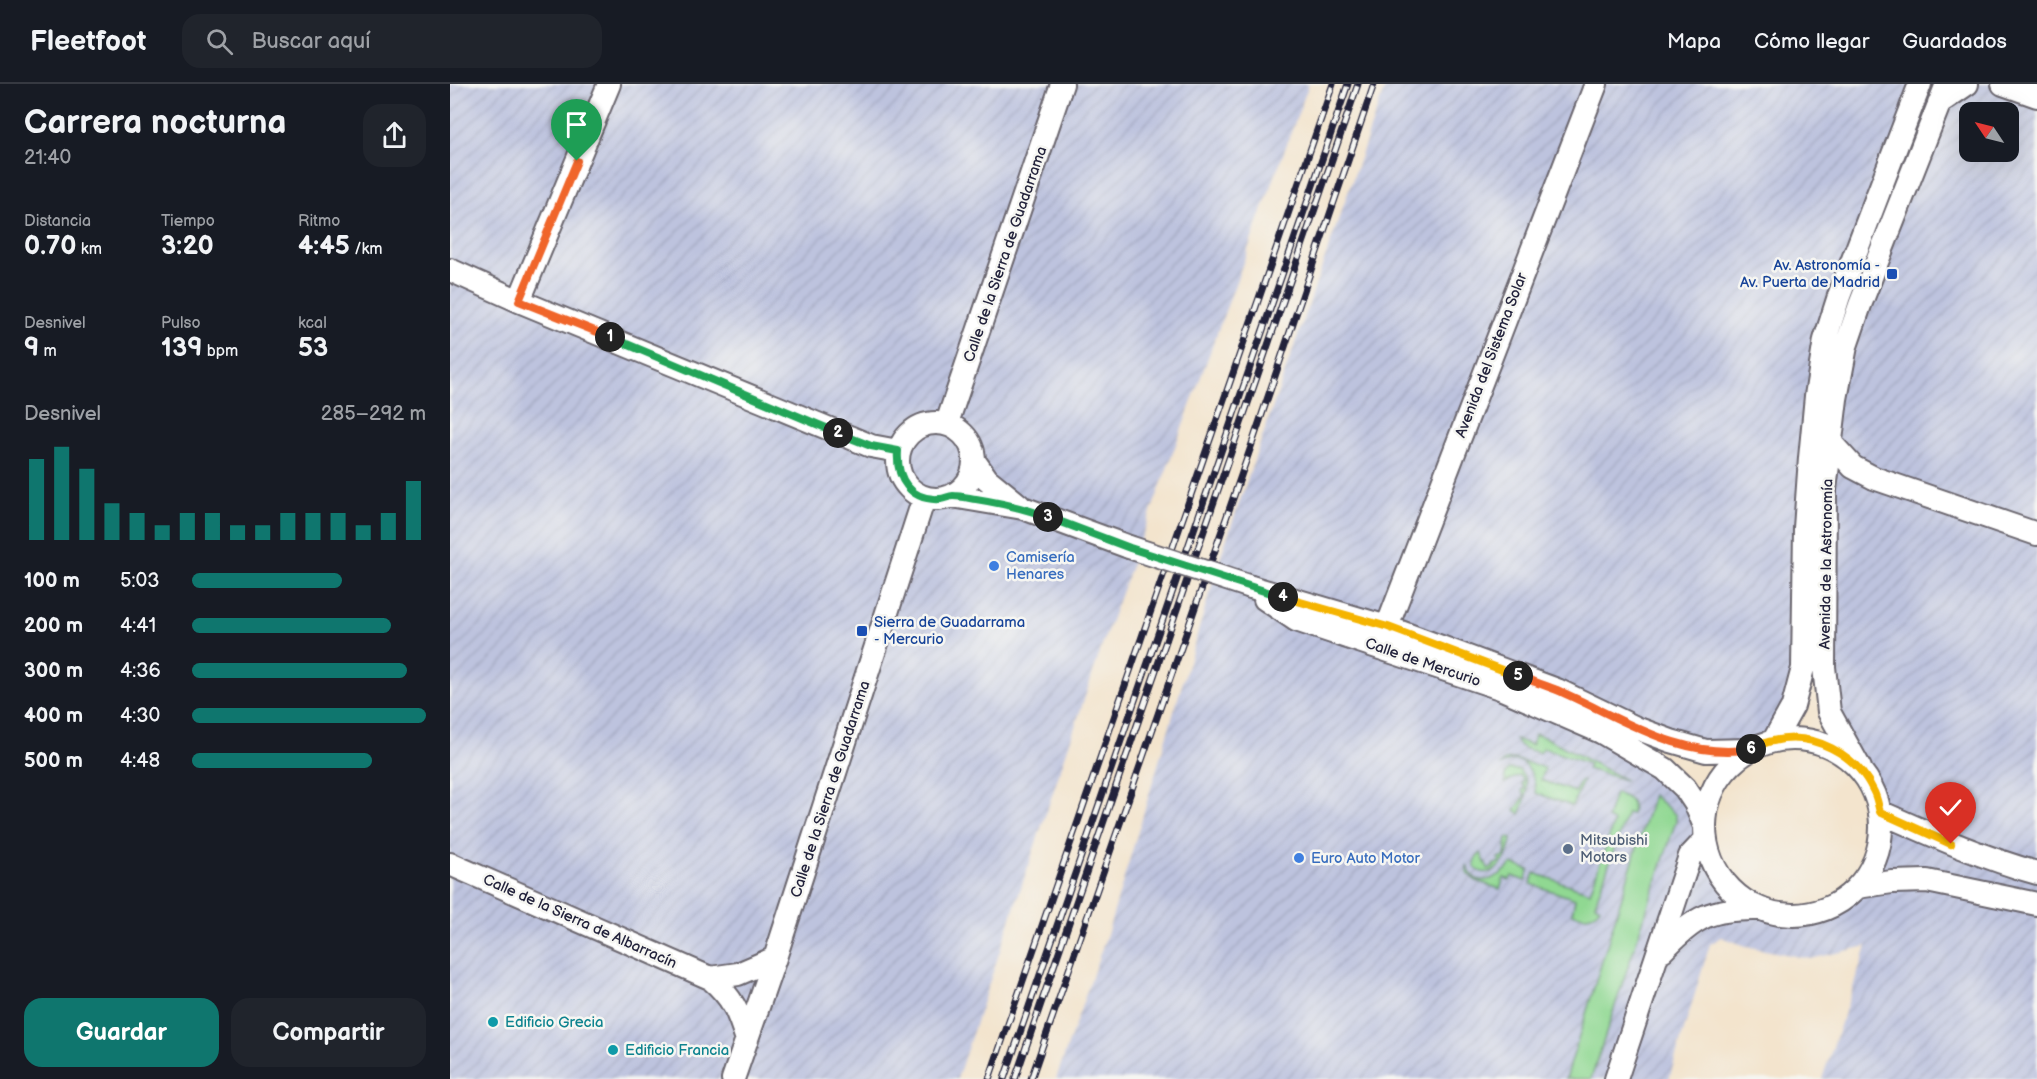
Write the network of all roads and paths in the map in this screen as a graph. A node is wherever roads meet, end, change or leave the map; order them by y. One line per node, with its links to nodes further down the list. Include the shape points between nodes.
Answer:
1 (609, 84): 10 (street)
2 (1062, 84): 11 (street, Calle de la Sierra de Guadarrama)
3 (1596, 84): 22 (street, Avenida del Sistema Solar)
4 (1920, 84): 16 (street, Avenida de la Astronomía, via 1825,340 1816,396)
5 (1967, 84): 7 (street)
6 (2003, 84): 8 (street)
7 (1943, 94): 12 (street, Avenida de la Astronomía, via 1846,346)
8 (2037, 96)
9 (450, 270): 10 (street)
10 (519, 301): 13 (street, via 871,446)
11 (947, 423): 13 (street, via 931,422 916,427 904,437); 14 (street, via 962,431 973,448)
12 (1832, 444): 15 (street, via 1853,467); 16 (street, Avenida de la Astronomía)
13 (898, 451): 18 (street, via 901,478 910,490)
14 (975, 462): 17 (street, via 971,478); 19 (street, via 987,479)
15 (1874, 478): 16 (street, via 1859,479); 20 (street)
16 (1816, 494): 25 (street, Avenida de la Astronomía, via 1803,668 1793,706); 27 (street, Avenida de la Astronomía, via 1829,712)
17 (952, 496): 18 (street); 19 (street)
18 (924, 498): 36 (street, Calle de la Sierra de Guadarrama)
19 (1023, 508): 21 (street, Calle de Mercurio, bridge)
20 (2037, 534)
21 (1251, 587): 22 (street, Calle de Mercurio); 23 (street, Calle de Mercurio, via 1296,620)
22 (1388, 627): 23 (street, via 1375,632); 24 (street); 26 (street, Calle de Mercurio, via 1557,690 1671,741 1706,751)
23 (1335, 633): 24 (street, Calle de Mercurio)
24 (1424, 662): 29 (street, Calle de Mercurio, via 1541,705 1601,732 1665,769 1695,803)
25 (1774, 740): 26 (street); 27 (street, via 1805,739 1835,749)
26 (1749, 750): 29 (street, via 1726,769 1710,795)
27 (1860, 768): 28 (street, via 1874,791)
28 (1880, 812): 31 (street, via 1951,844); 32 (street, via 1880,842 1872,865)
29 (1705, 832): 34 (street, via 1719,877 1738,897); 35 (street, via 1690,856)
30 (450, 864): 37 (street, Calle de la Sierra de Albarracín)
31 (2037, 873)
32 (1857, 887): 33 (street, via 1927,881); 34 (street, via 1830,907 1808,914 1784,915)
33 (2037, 904)
34 (1759, 909): 35 (street, via 1732,908 1705,915 1684,928)
35 (1658, 956): 40 (street)
36 (775, 958): 37 (street, via 738,974); 38 (street, Calle de la Sierra de Guadarrama)
37 (710, 978): 38 (street, Calle de la Sierra de Albarracín, via 727,993)
38 (747, 1040): 39 (street, Calle de la Sierra de Guadarrama)
39 (733, 1079)
40 (1616, 1079)

